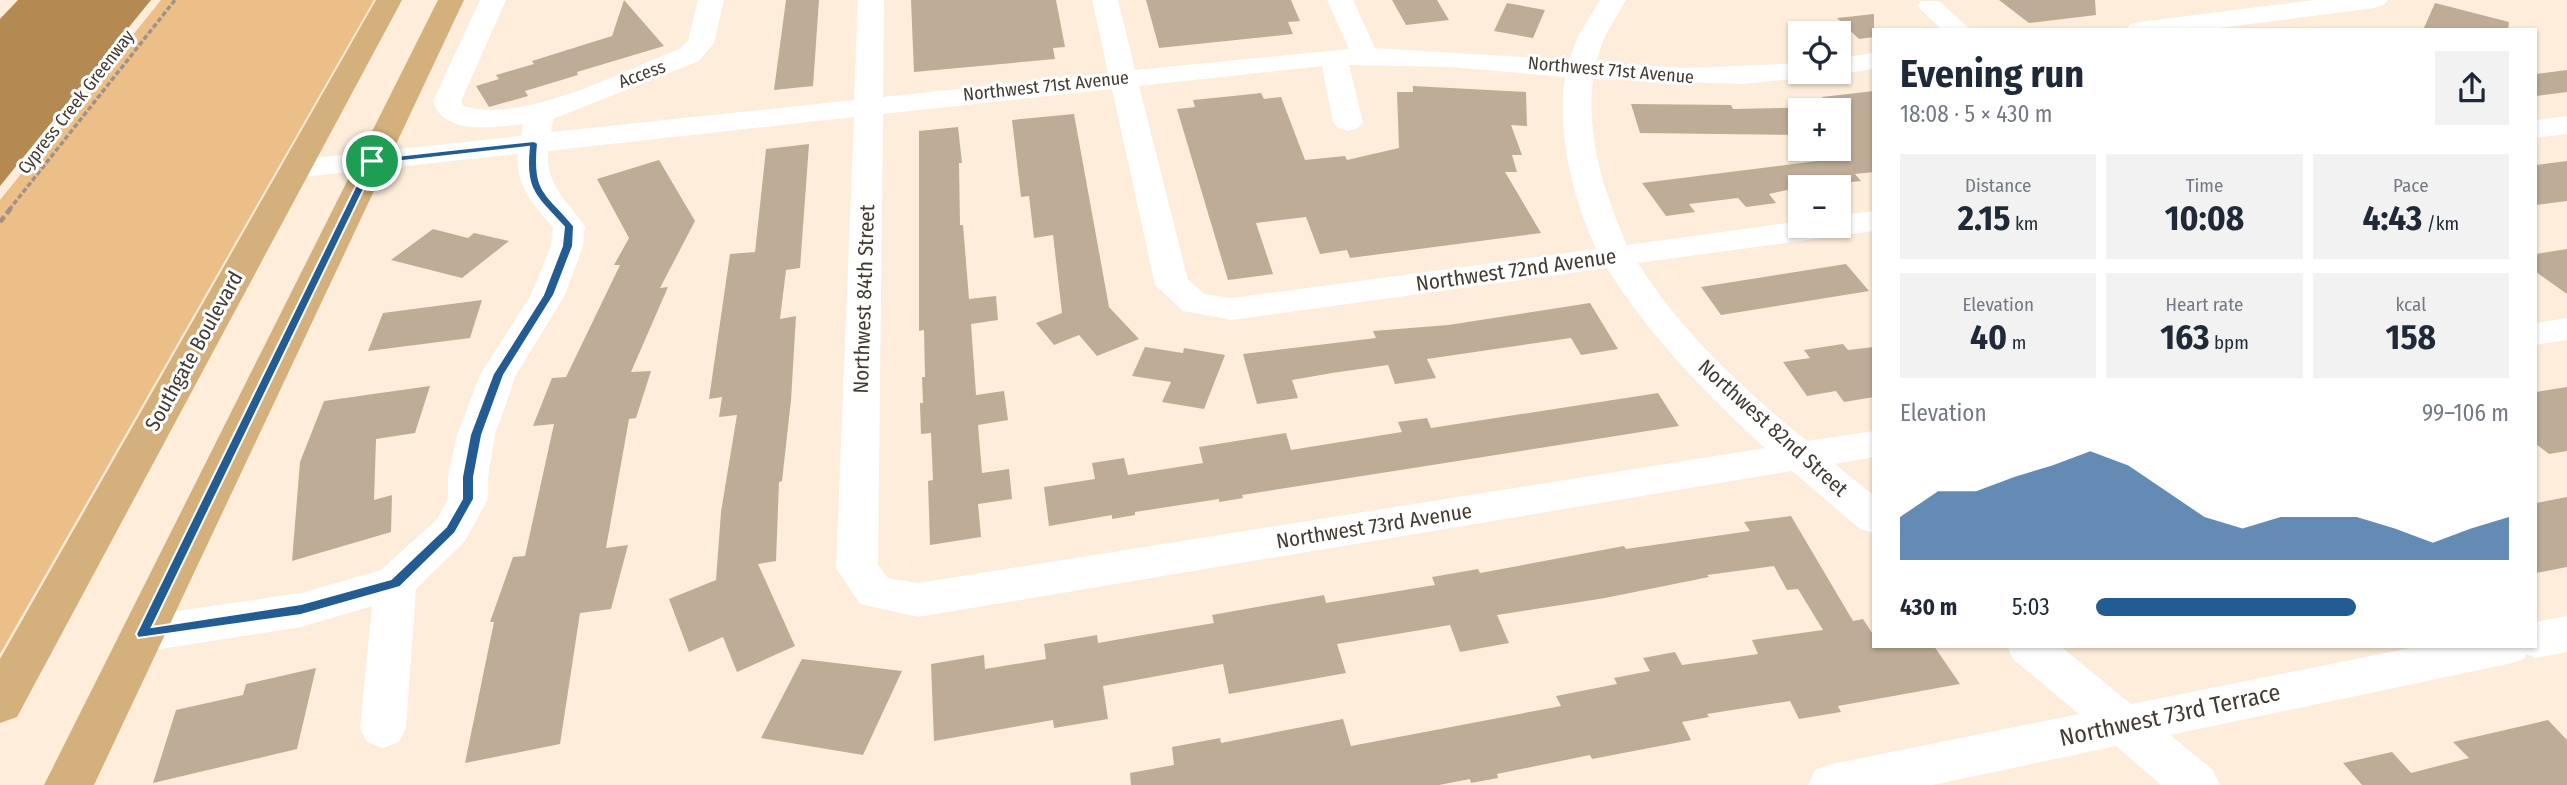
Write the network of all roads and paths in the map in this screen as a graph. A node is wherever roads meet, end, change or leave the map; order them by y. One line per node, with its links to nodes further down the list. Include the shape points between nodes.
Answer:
1 (175, 0): 31 (path, Cypress Creek Greenway)
2 (389, 0): 29 (main road, Southgate Boulevard)
3 (451, 0): 28 (main road)
4 (493, 0): 26 (street, Access, via 447,101 450,111)
5 (710, 0): 26 (street, Access, via 701,43 689,55)
6 (871, 0): 23 (street, Northwest 84th Street)
7 (1105, 0): 22 (street)
8 (1340, 0): 16 (street)
9 (1613, 0): 20 (street, Northwest 82nd Street, via 1589,40)
10 (2173, 0): 13 (street)
11 (2375, 0): 13 (street)
12 (1930, 6): 14 (street)
13 (2205, 22): 15 (street)
14 (1956, 28)
15 (2156, 28)
16 (1365, 55): 17 (street, Northwest 71st Avenue); 20 (street, Northwest 71st Avenue)
17 (1334, 57): 22 (street, Northwest 71st Avenue); 24 (street)
18 (1872, 61): 19 (street)
19 (1851, 64)
20 (1580, 67): 21 (street, Northwest 71st Avenue, via 1712,78); 34 (street, Northwest 82nd Street, via 1576,107 1579,162 1593,209)
21 (1788, 72)
22 (1123, 78): 23 (street, Northwest 71st Avenue); 34 (street, Northwest 72nd Avenue, via 1172,285 1195,303 1232,309)
23 (869, 106): 26 (street, Northwest 71st Avenue); 41 (street, Northwest 84th Street, via 857,568)
24 (1348, 122)
25 (2567, 125): 27 (street)
26 (536, 129): 28 (street, Northwest 71st Avenue); 40 (street, via 530,174 538,192 569,226 568,246 548,295 498,374 476,435 468,499 450,530)
27 (2537, 129)
28 (372, 161): 29 (street, Northwest 71st Avenue); 42 (main road)
29 (294, 169): 47 (main road, Southgate Boulevard)
30 (1872, 221): 32 (street, Northwest 72nd Avenue)
31 (0, 222)
32 (1851, 224)
33 (1788, 233): 34 (street, Northwest 72nd Avenue)
34 (1615, 256): 38 (street, Northwest 82nd Street, via 1654,313 1718,383)
35 (2567, 328): 36 (street)
36 (2537, 334)
37 (1872, 444): 38 (street, Northwest 73rd Avenue)
38 (1800, 456): 39 (street, Northwest 82nd Street); 41 (street, Northwest 73rd Avenue, via 918,600)
39 (1872, 516)
40 (395, 583): 42 (street, via 301,610); 49 (street)
41 (875, 592)
42 (142, 634): 50 (main road)
43 (2567, 634): 44 (street)
44 (2537, 640)
45 (2031, 648): 48 (street)
46 (2498, 648): 48 (street, Northwest 73rd Terrace)
47 (0, 703)
48 (2125, 724): 51 (street, Northwest 73rd Terrace); 52 (street)
49 (383, 728)
50 (69, 785)
51 (1832, 785)
52 (2196, 785)

